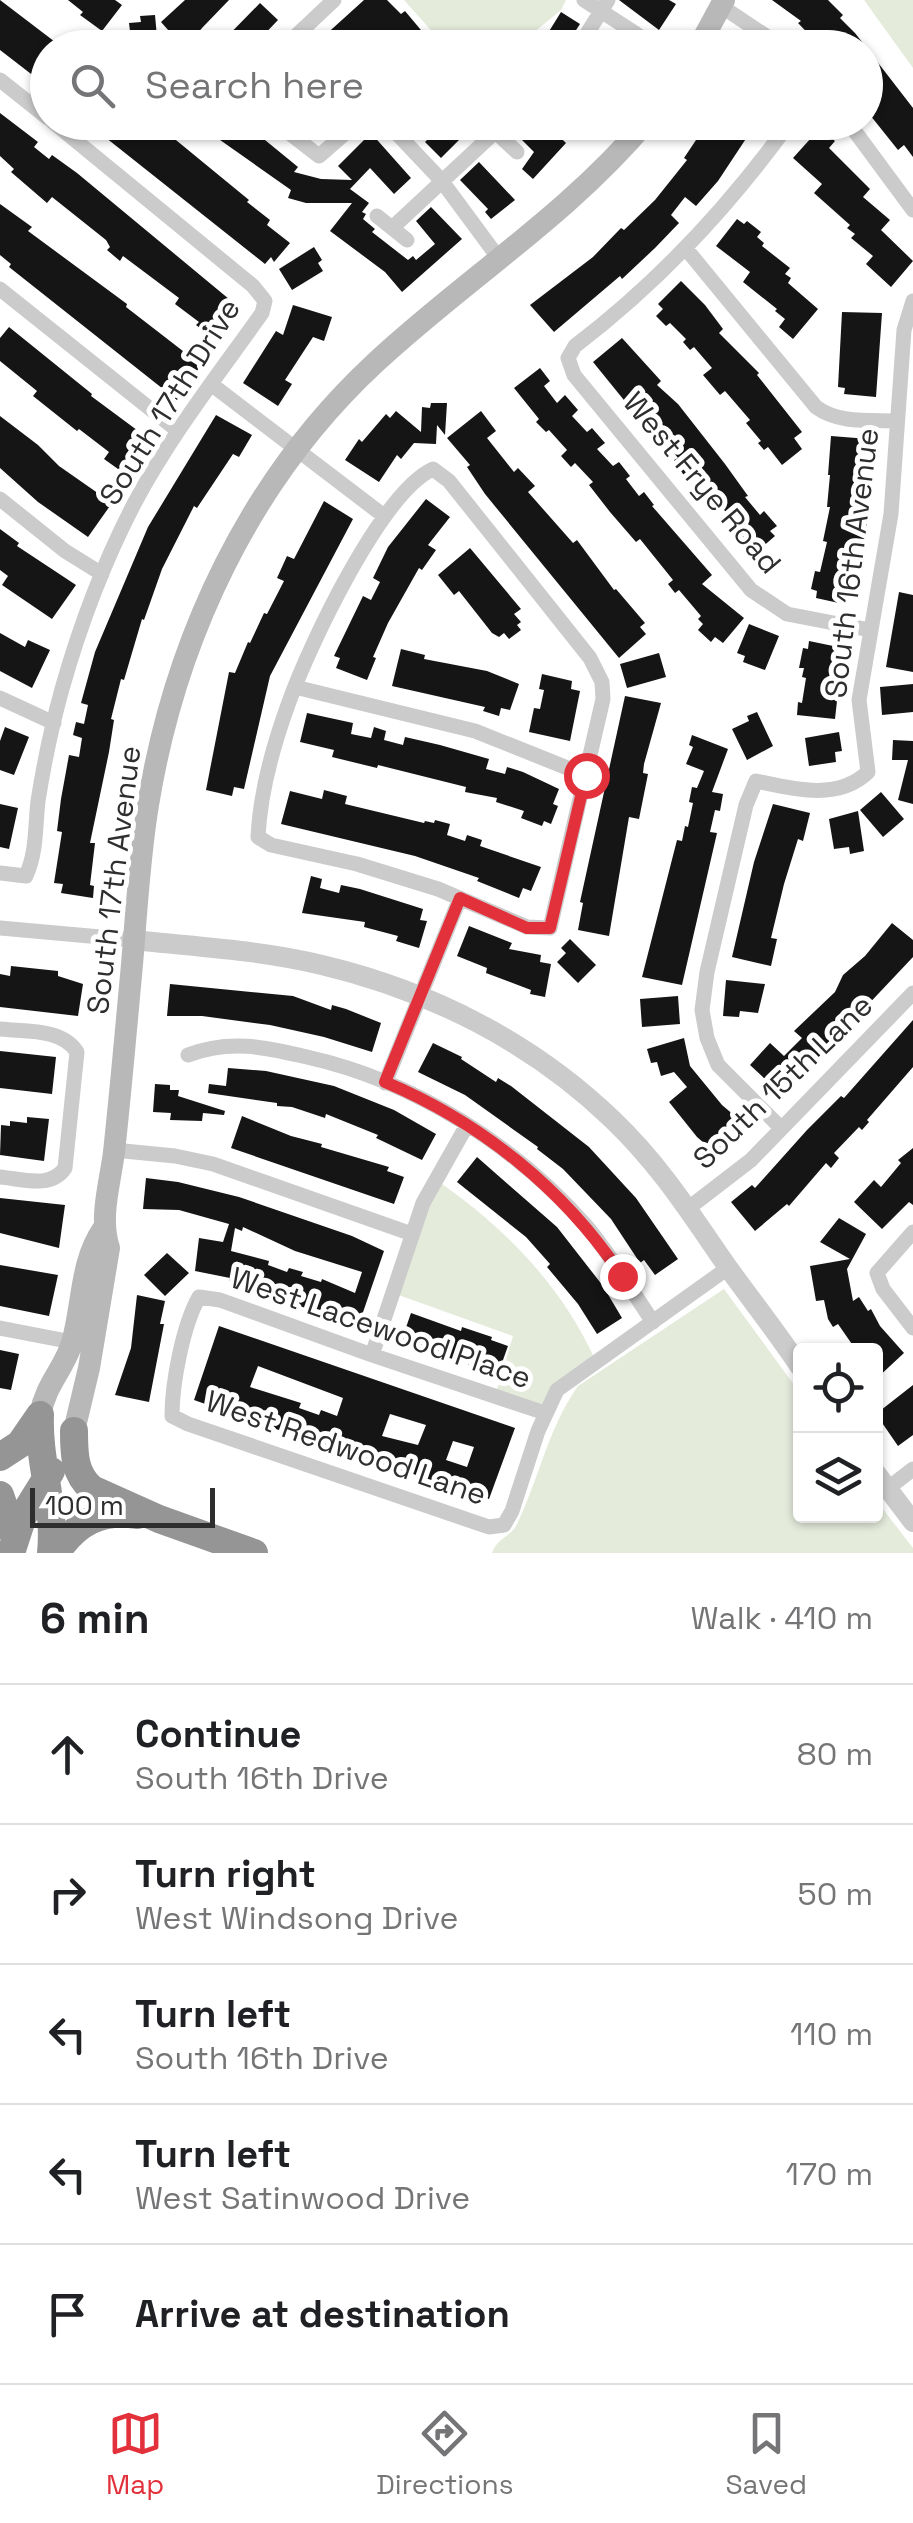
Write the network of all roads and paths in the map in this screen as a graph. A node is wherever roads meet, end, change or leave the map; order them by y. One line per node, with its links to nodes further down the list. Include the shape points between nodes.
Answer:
1 (334, 0): 5 (street)
2 (584, 0): 4 (street)
3 (722, 3): 8 (main road); 9 (street)
4 (604, 6): 6 (street); 7 (street)
5 (302, 30)
6 (589, 30)
7 (635, 30)
8 (708, 30)
9 (759, 30)
10 (0, 80): 11 (street)
11 (30, 104)
12 (74, 140): 31 (street, South 17th Drive, via 265,301)
13 (299, 140): 14 (street, via 320,156)
14 (338, 140)
15 (403, 140): 22 (street)
16 (478, 140): 22 (street)
17 (504, 140): 21 (street)
18 (630, 140): 28 (main road, South 17th Avenue, via 586,188)
19 (777, 140): 27 (street)
20 (861, 140): 23 (street)
21 (517, 152)
22 (441, 180): 25 (street); 28 (street)
23 (913, 210)
24 (377, 216): 25 (street)
25 (392, 228): 26 (street)
26 (407, 240)
27 (687, 250): 32 (street, via 816,407 843,419); 38 (street, West Frye Road, via 576,346 568,358 574,374 751,590 787,614)
28 (500, 260): 34 (main road, South 17th Avenue, via 374,364)
29 (0, 289): 33 (street)
30 (913, 301): 32 (street, South 16th Avenue, via 904,330)
31 (212, 384): 33 (street, South 17th Drive); 34 (street)
32 (898, 422): 38 (street, South 16th Avenue, via 891,514)
33 (178, 432): 37 (street, South 17th Drive)
34 (299, 449): 36 (street); 46 (main road, South 17th Avenue, via 212,588 180,668 147,811)
35 (0, 499): 37 (street)
36 (384, 516): 39 (street); 42 (street, via 433,468 578,642 602,682)
37 (102, 574): 41 (street, South 17th Drive)
38 (870, 630): 53 (street, South 16th Avenue, via 859,700 868,772 856,783 806,791 756,780 702,1010 718,1064)
39 (295, 686): 42 (street, via 475,730); 44 (street, via 258,837)
40 (0, 698): 41 (street)
41 (54, 723): 43 (street, South 17th Drive, via 34,857 26,876)
42 (586, 775): 44 (street, via 550,928 527,928)
43 (0, 874)
44 (460, 898): 48 (street)
45 (0, 928): 46 (street)
46 (134, 940): 48 (street, via 292,959); 54 (main road, South 17th Avenue)
47 (913, 993): 53 (street, South 15th Lane)
48 (421, 995): 51 (street); 56 (street, via 534,1055 613,1119)
49 (0, 1029): 55 (street, via 58,1036 77,1052 65,1168 46,1181)
50 (188, 1056): 51 (street, via 234,1044 332,1062)
51 (385, 1082): 52 (street)
52 (467, 1125): 59 (street); 61 (street, via 531,1172 588,1229)
53 (781, 1128): 56 (street, South 15th Lane)
54 (114, 1150): 57 (main road, South 17th Avenue); 59 (street, via 213,1164)
55 (0, 1176)
56 (690, 1207): 60 (street)
57 (103, 1230): 64 (main road, South 17th Avenue, via 90,1247); 70 (main road, South 17th Avenue, via 109,1248)
58 (913, 1232): 63 (street, via 877,1273)
59 (412, 1234): 65 (street)
60 (728, 1268): 61 (street); 66 (street)
61 (653, 1322): 67 (street, via 557,1390)
62 (0, 1328): 64 (street)
63 (913, 1328)
64 (72, 1342): 68 (main road, South 17th Avenue)
65 (372, 1356): 67 (street, West Lacewood Place); 69 (street, West Lacewood Place, via 199,1297)
66 (793, 1357)
67 (545, 1412): 69 (street, West Redwood Lane, via 512,1511 504,1525 490,1527)
68 (40, 1414): 71 (highway, via 20,1444); 73 (highway)
69 (172, 1416)
70 (74, 1430): 73 (highway); 77 (highway, via 84,1482)
71 (0, 1457)
72 (913, 1469): 74 (street)
73 (46, 1478): 79 (highway); 80 (highway)
74 (883, 1480)
75 (883, 1484): 78 (street)
76 (0, 1494): 79 (highway)
77 (158, 1519): 80 (highway, via 123,1512 94,1518); 81 (highway)
78 (913, 1522)
79 (13, 1546)
80 (54, 1553)
81 (254, 1553)

